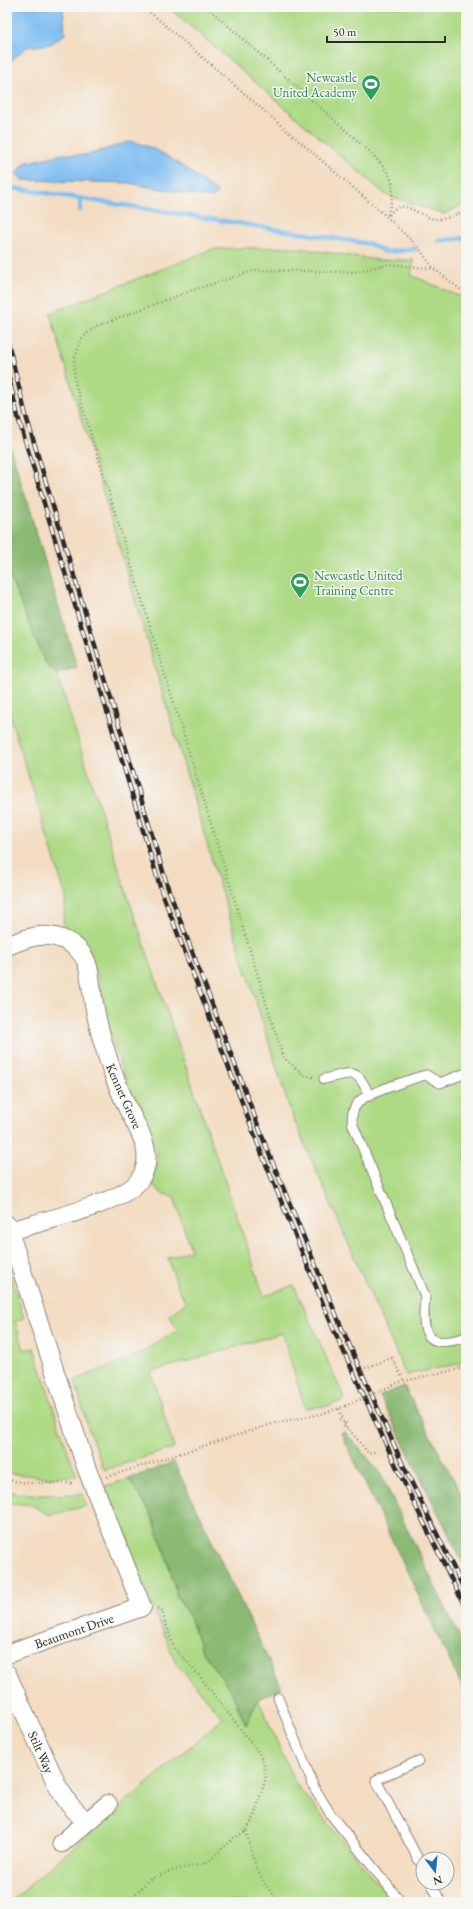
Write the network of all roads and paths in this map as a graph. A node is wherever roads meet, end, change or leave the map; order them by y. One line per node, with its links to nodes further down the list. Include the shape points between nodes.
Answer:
1 (144, 7): 4 (path)
2 (207, 7): 4 (path, via 370,152 387,171 394,188)
3 (466, 210): 4 (path, via 437,219 402,206 394,208)
4 (387, 218): 5 (path, via 417,246)
5 (434, 269): 6 (path); 9 (path, via 389,264 353,272 256,270 96,326 81,340 74,362 76,383 284,1057 304,1075)
6 (466, 294)
7 (7, 946): 11 (street, Kennet Grove, via 31,937 52,936 72,944 84,958 88,966 96,1019 107,1057 144,1141 147,1158 145,1169 137,1183 120,1196)
8 (466, 1073): 10 (lane, via 440,1083 426,1075 413,1078)
9 (324, 1079): 10 (lane, via 354,1074 362,1079)
10 (370, 1096): 12 (lane, via 362,1099 355,1108 352,1125 425,1296 424,1328 430,1338 435,1340 448,1341)
11 (8, 1228): 19 (street)
12 (466, 1337)
13 (466, 1367): 15 (path)
14 (365, 1368): 15 (path, via 392,1358)
15 (404, 1381): 16 (path, bridge)
16 (340, 1409): 17 (path, via 342,1422 346,1421 347,1424 343,1425 345,1429 348,1428 369,1454); 19 (path, via 274,1423 123,1473)
17 (376, 1451)
18 (7, 1480): 19 (path, via 50,1484)
19 (91, 1481): 20 (street)
20 (142, 1607): 21 (street, Beaumont Drive); 27 (path, via 161,1609 174,1648 198,1674 262,1758 266,1774 265,1784)
21 (7, 1654)
22 (7, 1674): 26 (street, Stilt Way, via 58,1787 69,1804)
23 (278, 1698): 33 (lane, via 314,1787 331,1814)
24 (418, 1761): 29 (lane, via 376,1780)
25 (108, 1804): 26 (street)
26 (86, 1822): 28 (street)
27 (246, 1831): 31 (path, via 234,1838 207,1863 175,1870 150,1880); 32 (path, via 255,1865 264,1886)
28 (62, 1843)
29 (415, 1853)
30 (435, 1891): 34 (lane)
31 (127, 1902)
32 (283, 1902)
33 (402, 1902)
34 (441, 1902)

